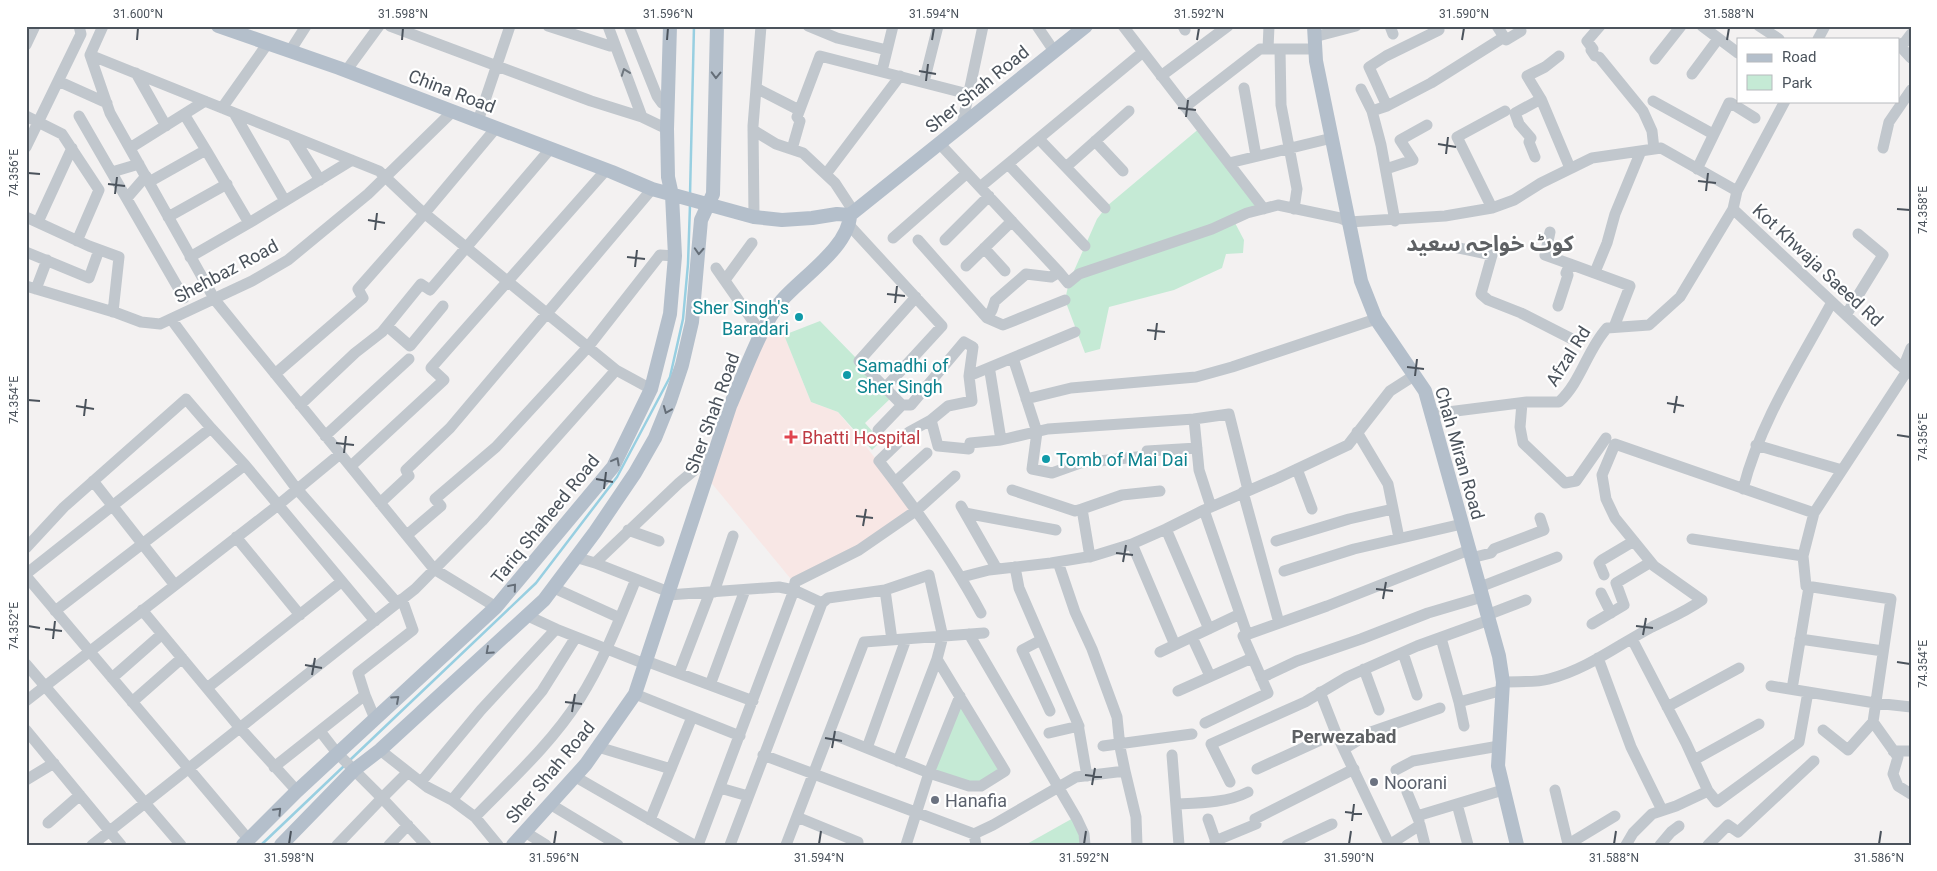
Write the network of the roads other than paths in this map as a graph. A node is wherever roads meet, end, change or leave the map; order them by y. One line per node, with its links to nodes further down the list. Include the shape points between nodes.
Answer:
1 (35, 26): 41 (street)
2 (79, 26): 62 (street, via 81,34)
3 (103, 26): 51 (street)
4 (218, 26): 39 (main road, China Road)
5 (306, 26): 47 (street)
6 (379, 26): 56 (street)
7 (390, 26): 55 (street)
8 (510, 26): 55 (street)
9 (548, 26): 42 (street)
10 (608, 26): 42 (street)
11 (629, 26): 75 (street, via 657,96)
12 (670, 26): 75 (main road, Tariq Shaheed Road)
13 (717, 26): 140 (main road, one-way to 140, via 714,184 713,194)
14 (761, 26): 64 (street)
15 (893, 26): 46 (street)
16 (938, 26): 63 (street)
17 (983, 26): 68 (street)
18 (1037, 26): 48 (street)
19 (1086, 26): 48 (main road, Sher Shah Road)
20 (1123, 26): 49 (street)
21 (1228, 26): 61 (street)
22 (1269, 26): 44 (street)
23 (1356, 26): 35 (street)
24 (1497, 26): 34 (street)
25 (1600, 26): 112 (street, via 1587,41 1595,56 1643,111 1652,131)
26 (1681, 26): 54 (street)
27 (1702, 26): 38 (street)
28 (1759, 26): 36 (street)
29 (1825, 26): 37 (street)
30 (816, 28): 46 (street, via 837,38)
31 (1439, 30): 76 (street, via 1369,67)
32 (1521, 31): 34 (street, via 1506,40)
33 (1911, 34): 40 (street)
34 (1504, 37): 76 (street, via 1431,83)
35 (1314, 38): 45 (street); 101 (main road, Chah Miran Road)
36 (1777, 38)
37 (1819, 38)
38 (1718, 39): 50 (street); 59 (street)
39 (268, 43): 47 (main road, China Road); 79 (street)
40 (1900, 44)
41 (26, 45)
42 (615, 45): 89 (street, one-way to 42)
43 (1900, 46): 53 (street)
44 (1268, 49): 45 (street); 77 (street, via 1260,49)
45 (1280, 49): 109 (street, via 1281,105)
46 (887, 50): 57 (street)
47 (290, 51): 56 (main road, China Road)
48 (1054, 51): 93 (main road, Sher Shah Road)
49 (1143, 52): 61 (street); 102 (street)
50 (1737, 52)
51 (90, 55): 58 (street); 73 (street)
52 (1559, 56): 69 (street, via 1527,76)
53 (1911, 58)
54 (1655, 59)
55 (497, 66): 89 (street); 91 (street)
56 (346, 71): 81 (main road, China Road)
57 (882, 71): 60 (street); 80 (street, via 820,56)
58 (136, 73): 71 (street); 95 (street)
59 (1692, 74)
60 (900, 76): 63 (street); 129 (street)
61 (1161, 76): 77 (street)
62 (58, 81): 73 (street); 92 (street)
63 (924, 82): 68 (street)
64 (756, 88): 80 (street); 98 (street)
65 (1244, 88): 115 (street)
66 (1361, 89): 83 (street)
67 (1911, 90): 78 (street)
68 (968, 94): 93 (street)
69 (1541, 99): 116 (street, via 1515,113 1519,124 1531,138 1529,142); 123 (street)
70 (1653, 100): 99 (street)
71 (204, 101): 79 (street); 86 (street)
72 (1784, 102): 135 (street)
73 (107, 103): 107 (street)
74 (1739, 104): 90 (street); 99 (street, via 1728,103)
75 (668, 105): 97 (main road, Tariq Shaheed Road)
76 (1387, 106): 83 (street)
77 (1185, 107): 118 (street)
78 (1906, 107): 110 (street, via 1889,122)
79 (222, 108): 85 (street)
80 (799, 110): 111 (street, via 797,117 800,121)
81 (453, 111): 91 (main road, China Road); 130 (street, Shehbaz Road)
82 (1129, 111): 103 (street)
83 (1372, 111): 122 (street)
84 (1505, 111): 143 (street, via 1457,137)
85 (234, 113): 100 (street); 139 (street)
86 (184, 114): 95 (street); 113 (street)
87 (26, 116): 92 (street)
88 (79, 116): 127 (street)
89 (642, 117): 97 (street)
90 (1755, 118)
91 (478, 121): 96 (main road, China Road)
92 (38, 122): 105 (street); 106 (street, via 62,134)
93 (962, 125): 104 (main road, Sher Shah Road)
94 (1427, 125): 122 (street, via 1400,140 1413,160)
95 (166, 126): 107 (street)
96 (496, 128): 108 (main road, China Road); 146 (street)
97 (667, 129): 137 (main road, Tariq Shaheed Road, via 668,177)
98 (753, 130): 111 (street, via 776,144); 148 (street)
99 (1713, 134): 124 (street)
100 (293, 137): 117 (street); 132 (street)
101 (1332, 138): 109 (street); 154 (main road, Chah Miran Road)
102 (1039, 139): 120 (street); 121 (street)
103 (1095, 141): 121 (street); 126 (street)
104 (939, 143): 128 (street); 150 (main road, Sher Shah Road)
105 (26, 147)
106 (72, 148): 153 (street); 159 (street, via 99,190)
107 (130, 148): 119 (street)
108 (551, 148): 125 (main road, China Road); 165 (street)
109 (1291, 148): 115 (street); 142 (street, via 1297,189)
110 (1883, 148)
111 (792, 149): 129 (street, via 803,153)
112 (1654, 149): 114 (street, Kot Khwaja Saeed Rd); 124 (street, Kot Khwaja Saeed Rd, via 1661,148)
113 (206, 150): 131 (street); 133 (street)
114 (1641, 151): 123 (street, Kot Khwaja Saeed Rd, via 1592,158); 177 (street)
115 (1256, 156): 118 (street)
116 (1535, 156)
117 (352, 160): 130 (street); 132 (street)
118 (1229, 163): 144 (street)
119 (139, 164): 127 (street); 131 (street)
120 (1008, 164): 136 (street); 163 (street)
121 (1066, 167): 141 (street)
122 (1386, 168): 152 (street)
123 (1570, 168): 143 (street, Kot Khwaja Saeed Rd, via 1514,200)
124 (1697, 168): 135 (street, Kot Khwaja Saeed Rd)
125 (606, 170): 134 (main road, China Road); 179 (street)
126 (1123, 171)
127 (112, 172): 138 (street)
128 (967, 173): 136 (street); 158 (street)
129 (826, 174): 150 (street, via 835,183)
130 (385, 176): 146 (street); 183 (street, Shehbaz Road, via 288,260)
131 (147, 179): 138 (street); 149 (street)
132 (320, 180): 139 (street)
133 (226, 184): 149 (street); 155 (street)
134 (652, 189): 137 (main road, China Road); 189 (street)
135 (1736, 191): 145 (street, Kot Khwaja Saeed Rd)
136 (984, 192): 151 (street); 161 (street)
137 (676, 196): 140 (main road, China Road); 170 (main road, Tariq Shaheed Road)
138 (127, 198): 182 (street)
139 (286, 201): 155 (street)
140 (703, 203): 148 (main road); 269 (main road, one-way to 269, via 692,322 670,401 655,438 634,473)
141 (1105, 208)
142 (1294, 208): 144 (street, Kot Khwaja Saeed Rd, via 1278,205); 154 (street, Kot Khwaja Saeed Rd)
143 (1492, 208): 152 (street, Kot Khwaja Saeed Rd)
144 (1264, 209): 176 (street, Kot Khwaja Saeed Rd, via 1079,274 1068,283)
145 (1732, 209): 185 (street, Kot Khwaja Saeed Rd); 195 (street, Afzal Rd, via 1680,297 1649,325)
146 (424, 214): 165 (street); 206 (street, via 358,289 363,298)
147 (26, 216): 153 (street)
148 (754, 216): 150 (main road, via 782,220 837,214)
149 (168, 217): 169 (street)
150 (851, 217): 181 (street); 197 (main road, Sher Shah Road, via 829,255 784,298)
151 (1012, 221): 166 (street); 176 (street)
152 (1395, 221): 154 (street, Kot Khwaja Saeed Rd)
153 (38, 222): 159 (street)
154 (1349, 222): 192 (main road, Chah Miran Road, via 1361,281)
155 (249, 223): 169 (street)
156 (1550, 232): 172 (street, via 1545,255)
157 (1858, 234): 190 (street, via 1883,255)
158 (893, 238)
159 (77, 240): 167 (street)
160 (918, 240): 191 (street)
161 (945, 240)
162 (752, 243): 178 (street)
163 (1086, 246)
164 (1454, 247): 198 (street, via 1492,256 1481,294 1488,300)
165 (467, 248): 179 (street); 194 (street, via 430,290 421,284)
166 (984, 248): 173 (street); 175 (street)
167 (99, 250): 171 (street, via 89,278); 188 (street, via 119,257)
168 (26, 252): 171 (street)
169 (190, 256): 183 (street)
170 (675, 256): 199 (street, via 660,255); 210 (main road, Tariq Shaheed Road, via 670,314)
171 (47, 260): 180 (street)
172 (1570, 264): 177 (street); 187 (street)
173 (966, 266)
174 (716, 268): 178 (street)
175 (1005, 271)
176 (1059, 272): 191 (street, via 1051,277 1026,274 995,301)
177 (1595, 272): 195 (street, via 1630,286)
178 (725, 280): 197 (street)
179 (508, 282): 189 (street); 231 (street, via 431,368 444,380)
180 (31, 287): 188 (street, Shehbaz Road)
181 (916, 297): 209 (street, via 942,326); 209 (street, via 859,361)
182 (184, 298)
183 (214, 300): 193 (street, Shehbaz Road); 206 (street)
184 (1064, 300): 191 (street, via 1003,325)
185 (1832, 302): 190 (street, Kot Khwaja Saeed Rd); 225 (street)
186 (443, 306): 194 (street, via 410,346)
187 (1558, 306)
188 (113, 312): 193 (street, Shehbaz Road, via 141,322 160,324)
189 (547, 314): 199 (street); 242 (street, via 450,428 406,470 409,476)
190 (1846, 315): 204 (street, Kot Khwaja Saeed Rd)
191 (987, 318)
192 (1376, 319): 207 (main road, Chah Miran Road); 211 (street, via 1196,377 1070,388)
193 (170, 320): 237 (street)
194 (387, 326): 213 (street)
195 (1614, 327): 212 (street, Afzal Rd, via 1607,328 1599,337 1569,393 1559,402)
196 (1075, 332): 201 (street)
197 (762, 334): 228 (main road, Sher Shah Road, via 730,406)
198 (1572, 339)
199 (588, 347): 203 (street); 256 (street, via 496,447 436,498 441,506)
200 (1911, 348): 204 (street)
201 (1013, 358): 208 (street); 211 (street)
202 (409, 359): 222 (street)
203 (616, 370): 210 (street); 276 (street, via 482,521)
204 (1907, 371): 233 (street)
205 (990, 372): 224 (street)
206 (275, 374): 213 (street)
207 (1415, 375): 215 (main road, Chah Miran Road, via 1425,391); 221 (street, via 1390,391)
208 (969, 376): 214 (street, via 974,347 964,342 911,405); 217 (street, via 972,401 948,406)
209 (885, 388): 214 (street)
210 (651, 390): 297 (main road, Tariq Shaheed Road, one-way to 210, via 613,467)
211 (1026, 399): 220 (street)
212 (1522, 403): 215 (street, Afzal Rd); 223 (street, via 1520,427 1523,443 1565,483 1576,481)
213 (300, 405): 222 (street)
214 (902, 405): 219 (street)
215 (1432, 414): 252 (main road, Chah Miran Road)
216 (1194, 419): 220 (street); 226 (street); 241 (street, via 1229,414)
217 (931, 420): 224 (street, via 938,446 969,449 970,443); 236 (street, via 909,432 879,461)
218 (211, 428): 230 (street); 235 (street, via 186,399); 243 (street)
219 (878, 430)
220 (1037, 432): 224 (street); 226 (street, via 1032,469 1052,474 1080,463 1146,456 1147,451)
221 (1357, 432): 232 (street, via 1348,445); 248 (street, via 1388,484)
222 (325, 436): 229 (street)
223 (1606, 438)
224 (1001, 440)
225 (1756, 445): 233 (street); 238 (street)
226 (1197, 448): 245 (street)
227 (927, 452): 236 (street)
228 (715, 453): 254 (street); 293 (main road, Sher Shah Road)
229 (340, 454): 231 (street); 237 (street)
230 (244, 465): 244 (street); 265 (street)
231 (351, 466): 242 (street)
232 (1297, 469): 241 (street); 247 (street)
233 (1842, 470): 250 (street)
234 (955, 476): 249 (street)
235 (93, 481): 243 (street); 266 (street)
236 (896, 482): 249 (street)
237 (296, 488): 244 (street); 295 (street)
238 (1742, 489): 250 (street); 263 (street, via 1615,444 1602,475 1606,499 1615,518)
239 (1012, 490): 246 (street, via 1075,511)
240 (1160, 491): 246 (street, via 1122,495)
241 (1246, 491): 245 (street); 308 (street)
242 (380, 503): 256 (street)
243 (113, 506): 265 (street); 279 (street)
244 (277, 506): 258 (street); 283 (street)
245 (1207, 508): 253 (street); 302 (street)
246 (1082, 509): 270 (street)
247 (1312, 509)
248 (1393, 509): 259 (street); 262 (street)
249 (917, 510): 281 (street); 288 (street, via 859,550 795,582)
250 (1814, 513): 268 (street)
251 (1540, 518): 267 (street, via 1544,530 1491,553)
252 (1462, 524): 259 (street); 267 (main road, Chah Miran Road)
253 (1166, 529): 264 (street); 310 (street)
254 (628, 530): 261 (street); 274 (street)
255 (1056, 530): 277 (street, via 963,510)
256 (407, 535): 276 (street)
257 (733, 536): 290 (street)
258 (236, 537): 284 (street); 303 (street)
259 (1399, 538): 278 (street)
260 (1692, 539): 268 (street)
261 (659, 541)
262 (1276, 541)
263 (1634, 541): 273 (street); 280 (street, via 1599,563)
264 (1132, 544): 270 (street); 325 (street)
265 (143, 545): 284 (street); 299 (street)
266 (26, 548)
267 (1470, 554): 291 (main road, Chah Miran Road); 308 (street)
268 (1803, 556): 285 (street, via 1806,586)
269 (575, 557): 274 (street); 286 (main road)
270 (1090, 557): 272 (street)
271 (1557, 557): 291 (street)
272 (1058, 562): 275 (street); 382 (street, via 1117,717)
273 (1651, 562): 301 (street, via 1616,583 1624,605); 321 (street, via 1702,600)
274 (595, 564): 282 (street)
275 (1015, 567): 277 (street); 324 (street, via 1019,588)
276 (434, 569): 295 (street); 297 (street)
277 (997, 569): 281 (street)
278 (1284, 571)
279 (26, 575): 299 (street)
280 (1604, 575)
281 (962, 577): 300 (street)
282 (636, 580): 293 (street); 306 (street)
283 (341, 582): 303 (street); 307 (street)
284 (174, 584): 298 (street)
285 (1809, 586): 322 (street); 329 (street, via 1891,599)
286 (554, 588): 304 (main road); 306 (street)
287 (746, 590): 288 (street, via 779,587); 290 (street); 343 (street)
288 (794, 590): 296 (street); 357 (street)
289 (885, 590): 296 (street, via 828,598); 314 (street, via 929,575); 323 (street)
290 (712, 592): 293 (street); 339 (street)
291 (1481, 592): 305 (main road, Chah Miran Road); 342 (street, via 1297,661)
292 (1601, 593): 301 (street)
293 (669, 594): 335 (main road, Sher Shah Road)
294 (1526, 600): 305 (street)
295 (400, 601): 307 (street); 353 (street, via 413,630 358,673)
296 (822, 603): 392 (street)
297 (496, 607): 367 (main road, Tariq Shaheed Road, one-way to 297)
298 (142, 610): 313 (street); 327 (street)
299 (55, 611): 327 (street)
300 (981, 613)
301 (1611, 613): 309 (street)
302 (1240, 614): 310 (street); 316 (street)
303 (300, 615): 347 (street)
304 (528, 616): 311 (street); 388 (main road, one-way to 388)
305 (1488, 617): 320 (street); 345 (main road, Chah Miran Road)
306 (620, 618): 326 (street)
307 (375, 621): 373 (street)
308 (1279, 623): 316 (street)
309 (1592, 624)
310 (1210, 628): 318 (street)
311 (556, 629): 317 (street); 412 (street, via 481,710)
312 (984, 633): 315 (street)
313 (162, 634): 331 (street); 341 (street)
314 (943, 634): 315 (street); 319 (street); 334 (street)
315 (969, 634): 414 (street)
316 (1247, 634): 332 (street, via 1243,636)
317 (576, 637): 326 (street); 426 (street, via 542,691)
318 (1192, 637): 325 (street); 340 (street)
319 (906, 638): 323 (street); 386 (street)
320 (1441, 638): 330 (street); 359 (street)
321 (1632, 639): 333 (street); 361 (street)
322 (1800, 639): 329 (street); 348 (street)
323 (892, 640): 377 (street, via 864,642)
324 (1042, 640): 365 (street, via 1022,650); 371 (street)
325 (1175, 645): 328 (street)
326 (608, 650): 335 (street); 435 (street, via 578,702 546,744)
327 (89, 651): 341 (street); 344 (street)
328 (1160, 652)
329 (1883, 652): 360 (street)
330 (1403, 653): 338 (street); 354 (street)
331 (182, 658): 347 (street); 358 (street)
332 (1252, 658): 340 (street); 342 (street)
333 (1598, 658): 345 (street, via 1549,680); 431 (street, via 1631,747)
334 (937, 659): 355 (street); 395 (street)
335 (646, 662): 339 (street); 352 (main road, Sher Shah Road)
336 (26, 664): 344 (street)
337 (1739, 668): 361 (street)
338 (1364, 669): 350 (street); 364 (street)
339 (679, 673): 343 (street)
340 (1210, 676): 349 (street)
341 (112, 678): 358 (street)
342 (1261, 678): 369 (street, via 1268,693)
343 (710, 685): 357 (street)
344 (45, 686): 356 (street); 427 (street)
345 (1503, 686): 359 (street); 384 (main road, Chah Miran Road)
346 (1772, 686): 348 (street)
347 (208, 688): 373 (street)
348 (1792, 690): 351 (street)
349 (1178, 691)
350 (1320, 692): 379 (street); 413 (street, via 1305,702 1211,744)
351 (1808, 692): 360 (street); 421 (street, via 1799,742 1717,802)
352 (635, 694): 366 (street); 385 (main road, Sher Shah Road)
353 (366, 695): 367 (street); 376 (street)
354 (1417, 695)
355 (960, 696): 407 (street); 407 (street, via 1005,771 981,786 969,786)
356 (26, 701)
357 (753, 701): 381 (street)
358 (132, 702): 403 (street)
359 (1459, 702): 372 (street)
360 (1875, 703): 362 (street); 368 (street)
361 (1667, 707): 394 (street)
362 (1911, 707)
363 (1440, 708): 387 (street, via 1371,732)
364 (1379, 710)
365 (1050, 712)
366 (692, 717): 381 (street); 400 (street)
367 (374, 719): 391 (main road, Tariq Shaheed Road)
368 (1873, 722): 375 (street, via 1848,750); 389 (street)
369 (1206, 723)
370 (1759, 724): 394 (street)
371 (1079, 726): 378 (street); 410 (street)
372 (1464, 726)
373 (240, 728): 398 (street); 403 (street)
374 (26, 730): 397 (street)
375 (1824, 730)
376 (320, 731): 391 (street); 398 (street)
377 (829, 733): 386 (street); 408 (street)
378 (1049, 733)
379 (1336, 733): 387 (street); 401 (street)
380 (1192, 734): 382 (street)
381 (740, 736): 415 (street)
382 (1120, 744): 383 (street); 405 (street)
383 (1102, 746)
384 (1499, 746): 404 (street, via 1413,761); 416 (main road, Chah Miran Road, via 1498,766)
385 (598, 747): 400 (street); 409 (main road, Sher Shah Road)
386 (867, 748): 395 (street)
387 (1344, 749): 402 (street)
388 (380, 750): 399 (main road); 406 (street)
389 (1894, 751): 390 (street); 422 (street, via 1898,756 1892,774 1898,786)
390 (1911, 751)
391 (338, 754): 399 (street); 418 (main road, Tariq Shaheed Road)
392 (764, 755): 408 (street); 424 (street)
393 (1172, 755): 429 (street)
394 (1694, 760): 421 (street)
395 (898, 761): 407 (street)
396 (1814, 761): 475 (street, via 1738,832 1728,825)
397 (54, 763): 411 (street); 423 (street)
398 (274, 767): 418 (street)
399 (353, 769): 425 (street); 452 (main road)
400 (671, 769): 437 (street)
401 (1256, 769)
402 (1354, 769): 447 (street); 469 (street)
403 (189, 770): 427 (street); 446 (street)
404 (1396, 770)
405 (1126, 771): 410 (street); 466 (street, via 1136,817)
406 (408, 772): 412 (street); 425 (street)
407 (929, 773): 432 (street)
408 (813, 774): 432 (street); 433 (street)
409 (574, 776): 428 (main road, Sher Shah Road); 437 (street)
410 (1087, 776): 414 (street, via 1076,777)
411 (26, 780)
412 (421, 782): 426 (street)
413 (1230, 782)
414 (1059, 787): 445 (street); 465 (street, via 1084,834)
415 (720, 788): 424 (street); 460 (street)
416 (1503, 790): 430 (street); 472 (main road, Chah Miran Road)
417 (1555, 790): 448 (street)
418 (297, 791): 446 (main road, Tariq Shaheed Road, one-way to 418)
419 (1248, 792): 429 (street, via 1210,802)
420 (1407, 792): 438 (street)
421 (1708, 792): 431 (street)
422 (1911, 794)
423 (80, 795): 439 (street); 443 (street)
424 (748, 796): 461 (street)
425 (382, 798): 441 (street); 453 (street)
426 (452, 800): 435 (street)
427 (145, 803): 443 (street); 451 (street)
428 (550, 804): 444 (main road, Sher Shah Road); 459 (street)
429 (1176, 804): 467 (street)
430 (1457, 804): 438 (street); 471 (street)
431 (1662, 810): 473 (street, via 1652,814)
432 (916, 812): 445 (street); 464 (street)
433 (797, 816): 462 (street); 463 (street, via 858,842)
434 (1615, 816): 448 (street)
435 (475, 817): 456 (street)
436 (1208, 819): 447 (street)
437 (650, 820): 460 (street)
438 (1418, 820): 469 (street); 470 (street)
439 (48, 823)
440 (1332, 824): 468 (street)
441 (408, 826): 454 (street); 455 (street)
442 (1679, 826): 474 (street)
443 (109, 831): 449 (street); 450 (street)
444 (525, 832): 457 (main road, Sher Shah Road); 458 (street)
445 (975, 839)
446 (246, 843)
447 (1216, 843)
448 (1568, 844)
449 (92, 845)
450 (121, 845)
451 (181, 845)
452 (281, 845)
453 (338, 845)
454 (389, 845)
455 (426, 845)
456 (498, 845)
457 (513, 845)
458 (546, 845)
459 (618, 845)
460 (696, 845)
461 (730, 845)
462 (786, 845)
463 (858, 845)
464 (906, 845)
465 (1085, 845)
466 (1137, 845)
467 (1180, 845)
468 (1287, 845)
469 (1389, 845)
470 (1425, 845)
471 (1468, 845)
472 (1517, 845)
473 (1626, 845)
474 (1660, 845)
475 (1708, 845)

